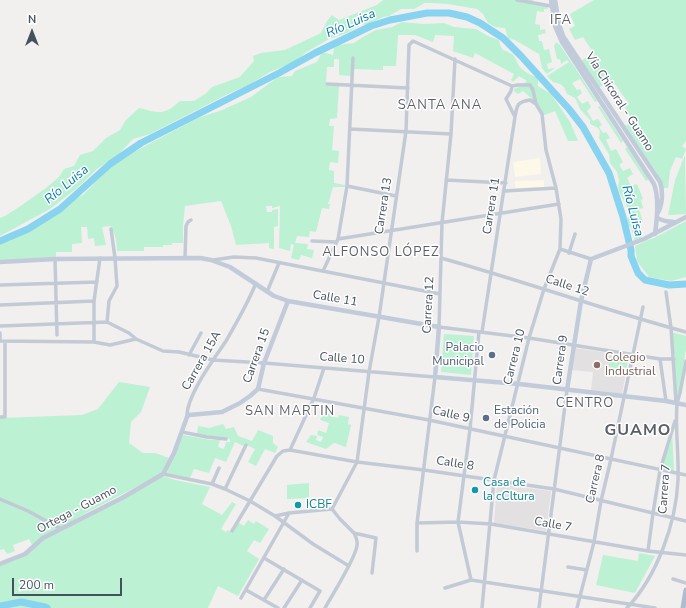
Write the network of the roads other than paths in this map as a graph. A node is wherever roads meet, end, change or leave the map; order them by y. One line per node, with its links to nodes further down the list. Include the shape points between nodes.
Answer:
1 (517, 0): 4 (street)
2 (551, 0): 4 (street, Vía Chicoral - Guamo)
3 (555, 0): 4 (street, Vía Chicoral - Guamo)
4 (552, 8): 24 (street, Vía Chicoral - Guamo, via 560,38 603,99 654,184 657,192)
5 (353, 58): 8 (street)
6 (455, 60): 9 (street); 10 (street, Carrera 13, via 413,41 410,42); 15 (street, Carrera 12)
7 (327, 84): 8 (street)
8 (352, 86): 10 (street); 13 (street)
9 (512, 86): 11 (street, via 530,85); 12 (street, via 506,99)
10 (408, 88): 14 (street, Carrera 13)
11 (536, 104): 12 (street, via 530,100 522,101 516,107); 19 (street, Carrera 10, via 542,114 546,150)
12 (515, 117): 17 (street, Carrera 11)
13 (350, 129): 14 (street); 18 (street)
14 (406, 131): 15 (street); 21 (street, Carrera 13)
15 (451, 134): 16 (street, Carrera 12)
16 (446, 180): 17 (street); 28 (street, Carrera 12)
17 (506, 183): 20 (street, Carrera 11)
18 (347, 186): 21 (street); 34 (street)
19 (556, 188): 20 (street); 22 (street, Carrera 10)
20 (505, 191): 23 (street, Carrera 11)
21 (396, 196): 30 (street, Carrera 13)
22 (559, 204): 23 (street); 35 (street, Carrera 10)
23 (500, 214): 28 (street); 47 (street, Carrera 11)
24 (657, 216): 27 (street, via 666,222); 32 (street, Vía Chicoral - Guamo)
25 (686, 217): 27 (street)
26 (191, 220): 39 (street, via 186,226)
27 (677, 221): 32 (street)
28 (442, 223): 30 (street); 40 (street, Carrera 12)
29 (111, 229): 38 (street)
30 (391, 230): 34 (street); 51 (street, Carrera 13)
31 (575, 234): 36 (street)
32 (655, 234): 42 (street)
33 (312, 241): 34 (street)
34 (337, 241): 46 (street)
35 (560, 249): 36 (street); 53 (street, Carrera 10)
36 (569, 253): 42 (street)
37 (100, 258): 38 (street, Calle 11); 41 (street, Calle 11); 48 (street)
38 (115, 258): 39 (street, Calle 11); 66 (street, via 116,286)
39 (185, 258): 43 (street, Calle 11)
40 (441, 258): 47 (street, Calle 12); 56 (street, Carrera 12)
41 (55, 259): 44 (street, Calle 11); 49 (street)
42 (591, 259): 58 (street, Carrera 9)
43 (211, 260): 45 (street, via 245,257); 50 (street, Calle 11, via 230,267)
44 (0, 262)
45 (279, 263): 46 (street); 54 (street)
46 (323, 271): 51 (street)
47 (491, 272): 53 (street, Calle 12); 72 (street, Carrera 11)
48 (97, 282): 49 (street); 59 (street)
49 (55, 283): 52 (street); 60 (street)
50 (256, 283): 54 (street, Calle 11); 84 (street, Carrera 15A, via 250,299)
51 (383, 283): 56 (street); 63 (street, Carrera 13)
52 (0, 285)
53 (544, 290): 58 (street, Calle 12); 76 (street, Carrera 10)
54 (267, 292): 57 (street, Calle 11)
55 (666, 292): 70 (street)
56 (440, 294): 69 (street, Carrera 12)
57 (288, 301): 63 (street, Calle 11); 87 (street, Carrera 15)
58 (581, 301): 64 (street, Calle 12); 80 (street, Carrera 9)
59 (94, 302): 60 (street); 65 (street)
60 (56, 303): 61 (street); 67 (street)
61 (0, 305)
62 (643, 307): 64 (street, Carrera 8)
63 (379, 317): 69 (street, Calle 11); 89 (street, Carrera 13)
64 (640, 320): 70 (street, Calle 12); 81 (street, Carrera 8)
65 (94, 322): 66 (street); 67 (street); 79 (street)
66 (107, 322): 77 (street, Calle 10)
67 (57, 324): 68 (street); 75 (street)
68 (0, 326)
69 (438, 327): 72 (street, Calle 11); 90 (street, Carrera 12)
70 (671, 328): 73 (street, Calle 12); 85 (street)
71 (0, 332): 78 (street)
72 (480, 332): 76 (street, Calle 11); 91 (street, Carrera 11)
73 (686, 332)
74 (201, 333): 82 (street)
75 (57, 335)
76 (529, 338): 80 (street, Calle 11); 92 (street, Carrera 10)
77 (136, 339): 79 (street, via 110,345); 82 (street, Calle 10, via 163,351)
78 (2, 342): 79 (street); 93 (street)
79 (94, 342)
80 (573, 345): 81 (street, Calle 11); 96 (street, Carrera 9)
81 (633, 354): 83 (street, Calle 11); 97 (street, Carrera 8)
82 (189, 355): 84 (street, Calle 10)
83 (660, 359): 85 (street, Calle 11); 99 (street)
84 (213, 360): 87 (street, Calle 10); 104 (street, Carrera 15A, via 198,384)
85 (674, 360): 100 (street)
86 (686, 361): 100 (street, Carrera 7)
87 (264, 363): 88 (street, Calle 10); 95 (street, Carrera 15)
88 (324, 368): 89 (street, Calle 10); 98 (street)
89 (369, 372): 90 (street, Calle 10); 102 (street, Carrera 13)
90 (435, 377): 91 (street, Calle 10); 106 (street, Carrera 12)
91 (475, 379): 92 (street, Calle 10); 107 (street, Carrera 11)
92 (519, 384): 96 (street, Calle 10); 109 (street, Carrera 10)
93 (5, 386): 94 (street); 103 (street, via 5,417)
94 (0, 387)
95 (258, 389): 98 (street, Calle 9); 104 (street, Carrera 15, via 240,403 222,412 192,414)
96 (567, 390): 97 (street, Calle 10); 112 (street, Carrera 9)
97 (624, 396): 99 (street, Calle 10); 114 (street, Carrera 8)
98 (314, 398): 102 (street, Calle 9); 113 (street)
99 (666, 401): 100 (street, Calle 10)
100 (676, 403): 101 (street, Calle 10); 105 (street, Carrera 7)
101 (686, 405)
102 (365, 408): 106 (street, Calle 9); 115 (street, Carrera 13)
103 (0, 417)
104 (187, 418): 108 (street, Carrera 15A)
105 (676, 418): 118 (street); 133 (street, Carrera 7, via 678,479)
106 (429, 420): 107 (street, Calle 9); 117 (street, Carrera 12)
107 (470, 429): 109 (street, Calle 9); 121 (street, Carrera 11)
108 (182, 432): 110 (street); 119 (street, Carrera 15A)
109 (504, 436): 112 (street, Calle 9); 122 (street, Carrera 10)
110 (226, 439)
111 (246, 445): 124 (street)
112 (559, 449): 114 (street, Calle 9); 125 (street, Carrera 9)
113 (290, 450): 115 (street, Calle 8); 127 (street, via 283,451 277,456)
114 (611, 459): 118 (street, Calle 9); 128 (street, Carrera 8)
115 (357, 462): 117 (street, Calle 8); 129 (street, Carrera 13)
116 (220, 468): 123 (street)
117 (424, 470): 121 (street, Calle 8); 137 (street, Carrera 12)
118 (660, 470): 120 (street, Calle 9); 131 (street)
119 (164, 474): 123 (street); 139 (street, Ortega - Guamo)
120 (684, 475)
121 (463, 476): 122 (street, Calle 8); 135 (street, Carrera 11)
122 (494, 480): 125 (street, Calle 8); 138 (street, Carrera 10)
123 (212, 484): 124 (street)
124 (225, 489): 127 (street)
125 (554, 489): 128 (street, Calle 8); 142 (street, Carrera 9)
126 (0, 499): 139 (street)
127 (250, 501): 132 (street); 140 (street)
128 (601, 501): 131 (street, Calle 8); 143 (street, Carrera 8)
129 (332, 509): 130 (street); 141 (street)
130 (289, 513): 132 (street); 136 (street)
131 (653, 513): 133 (street, Calle 8); 145 (street)
132 (275, 516): 136 (street)
133 (673, 518): 134 (street, Calle 8); 146 (street, Carrera 7)
134 (686, 521)
135 (458, 522): 137 (street, Calle 7); 138 (street, Calle 7); 157 (street, Carrera 11)
136 (284, 523): 148 (street); 150 (street)
137 (417, 523): 144 (street, Carrera 12)
138 (491, 524): 142 (street, Calle 7); 158 (street, Carrera 10)
139 (61, 529): 149 (street, Ortega - Guamo, via 41,539 25,554)
140 (232, 531)
141 (354, 533): 150 (street, via 358,546); 154 (street, via 376,538)
142 (549, 534): 143 (street, Calle 7); 162 (street, Carrera 9)
143 (594, 542): 145 (street, Calle 7); 153 (street, Carrera 8)
144 (417, 551)
145 (648, 551): 146 (street, Calle 7)
146 (661, 552): 147 (street, Calle 7); 167 (street, Carrera 7, via 642,591)
147 (686, 555)
148 (264, 558): 152 (street); 161 (street)
149 (0, 564)
150 (349, 566): 172 (street)
151 (568, 567): 153 (street)
152 (284, 569): 156 (street); 166 (street)
153 (587, 570): 164 (street, Carrera 8)
154 (372, 573)
155 (673, 579): 159 (street)
156 (302, 580): 170 (street); 171 (street, via 320,591)
157 (471, 580): 158 (street); 160 (street)
158 (484, 581): 162 (street); 173 (street, Carrera 10)
159 (686, 583)
160 (445, 588)
161 (246, 590): 165 (street); 166 (street)
162 (542, 590): 164 (street); 174 (street, Carrera 9)
163 (686, 590): 178 (main road)
164 (580, 596): 167 (street); 175 (street, Carrera 8)
165 (241, 598)
166 (264, 600): 169 (street)
167 (630, 604): 168 (street); 176 (street, Carrera 7)
168 (635, 606): 177 (street)
169 (278, 608)
170 (284, 608)
171 (310, 608)
172 (324, 608)
173 (482, 608)
174 (539, 608)
175 (577, 608)
176 (627, 608)
177 (655, 608)
178 (683, 608)

